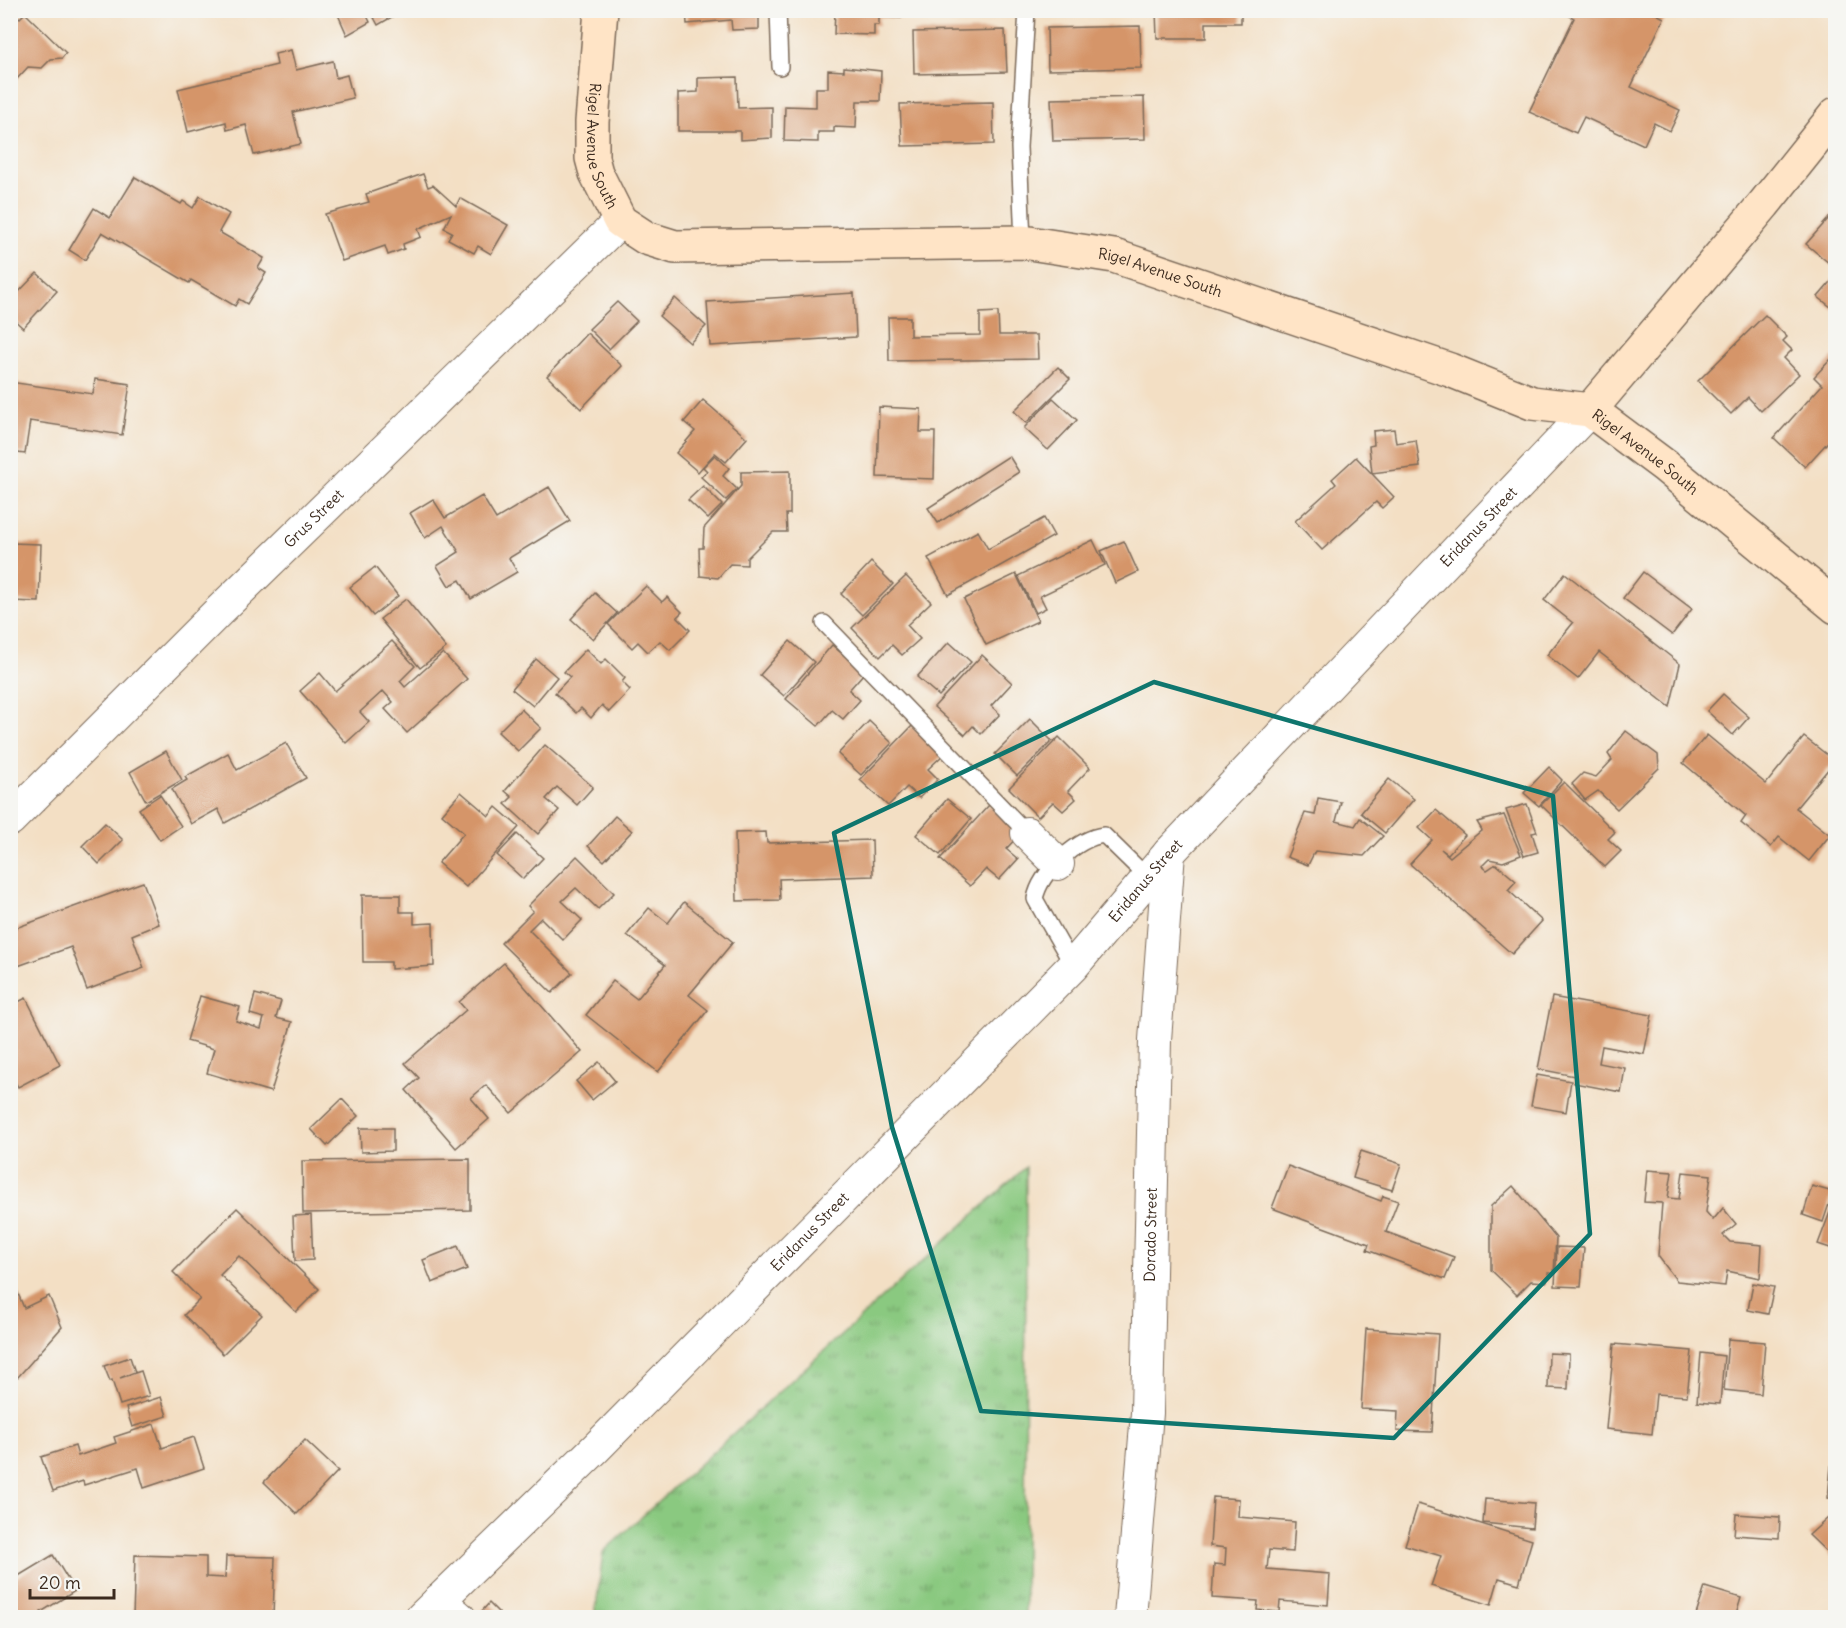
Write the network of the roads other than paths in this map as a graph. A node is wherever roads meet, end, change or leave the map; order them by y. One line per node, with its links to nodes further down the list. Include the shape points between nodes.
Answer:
1 (601, 10): 6 (main road, Rigel Avenue South, via 592,158)
2 (778, 10): 4 (lane)
3 (1027, 10): 7 (lane, via 1019,147)
4 (780, 67)
5 (1836, 114): 8 (main road, Eridanus Street)
6 (620, 221): 7 (main road, Rigel Avenue South, via 646,238 675,247); 11 (street, Grus Street)
7 (1023, 242): 8 (main road, Rigel Avenue South, via 1114,256 1450,370 1532,403)
8 (1590, 410): 9 (main road, Rigel Avenue South, via 1665,466); 13 (street, Eridanus Street)
9 (1836, 607)
10 (824, 623): 12 (lane)
11 (10, 820)
12 (1028, 833): 14 (street)
13 (1169, 853): 15 (street, Eridanus Street); 18 (street, Dorado Street, via 1155,1040 1147,1413)
14 (1058, 864): 15 (lane, via 1087,840 1104,835); 16 (lane, via 1037,888 1035,899)
15 (1149, 879): 16 (street, Eridanus Street)
16 (1073, 966): 17 (street, Eridanus Street)
17 (440, 1612)
18 (1130, 1617)

